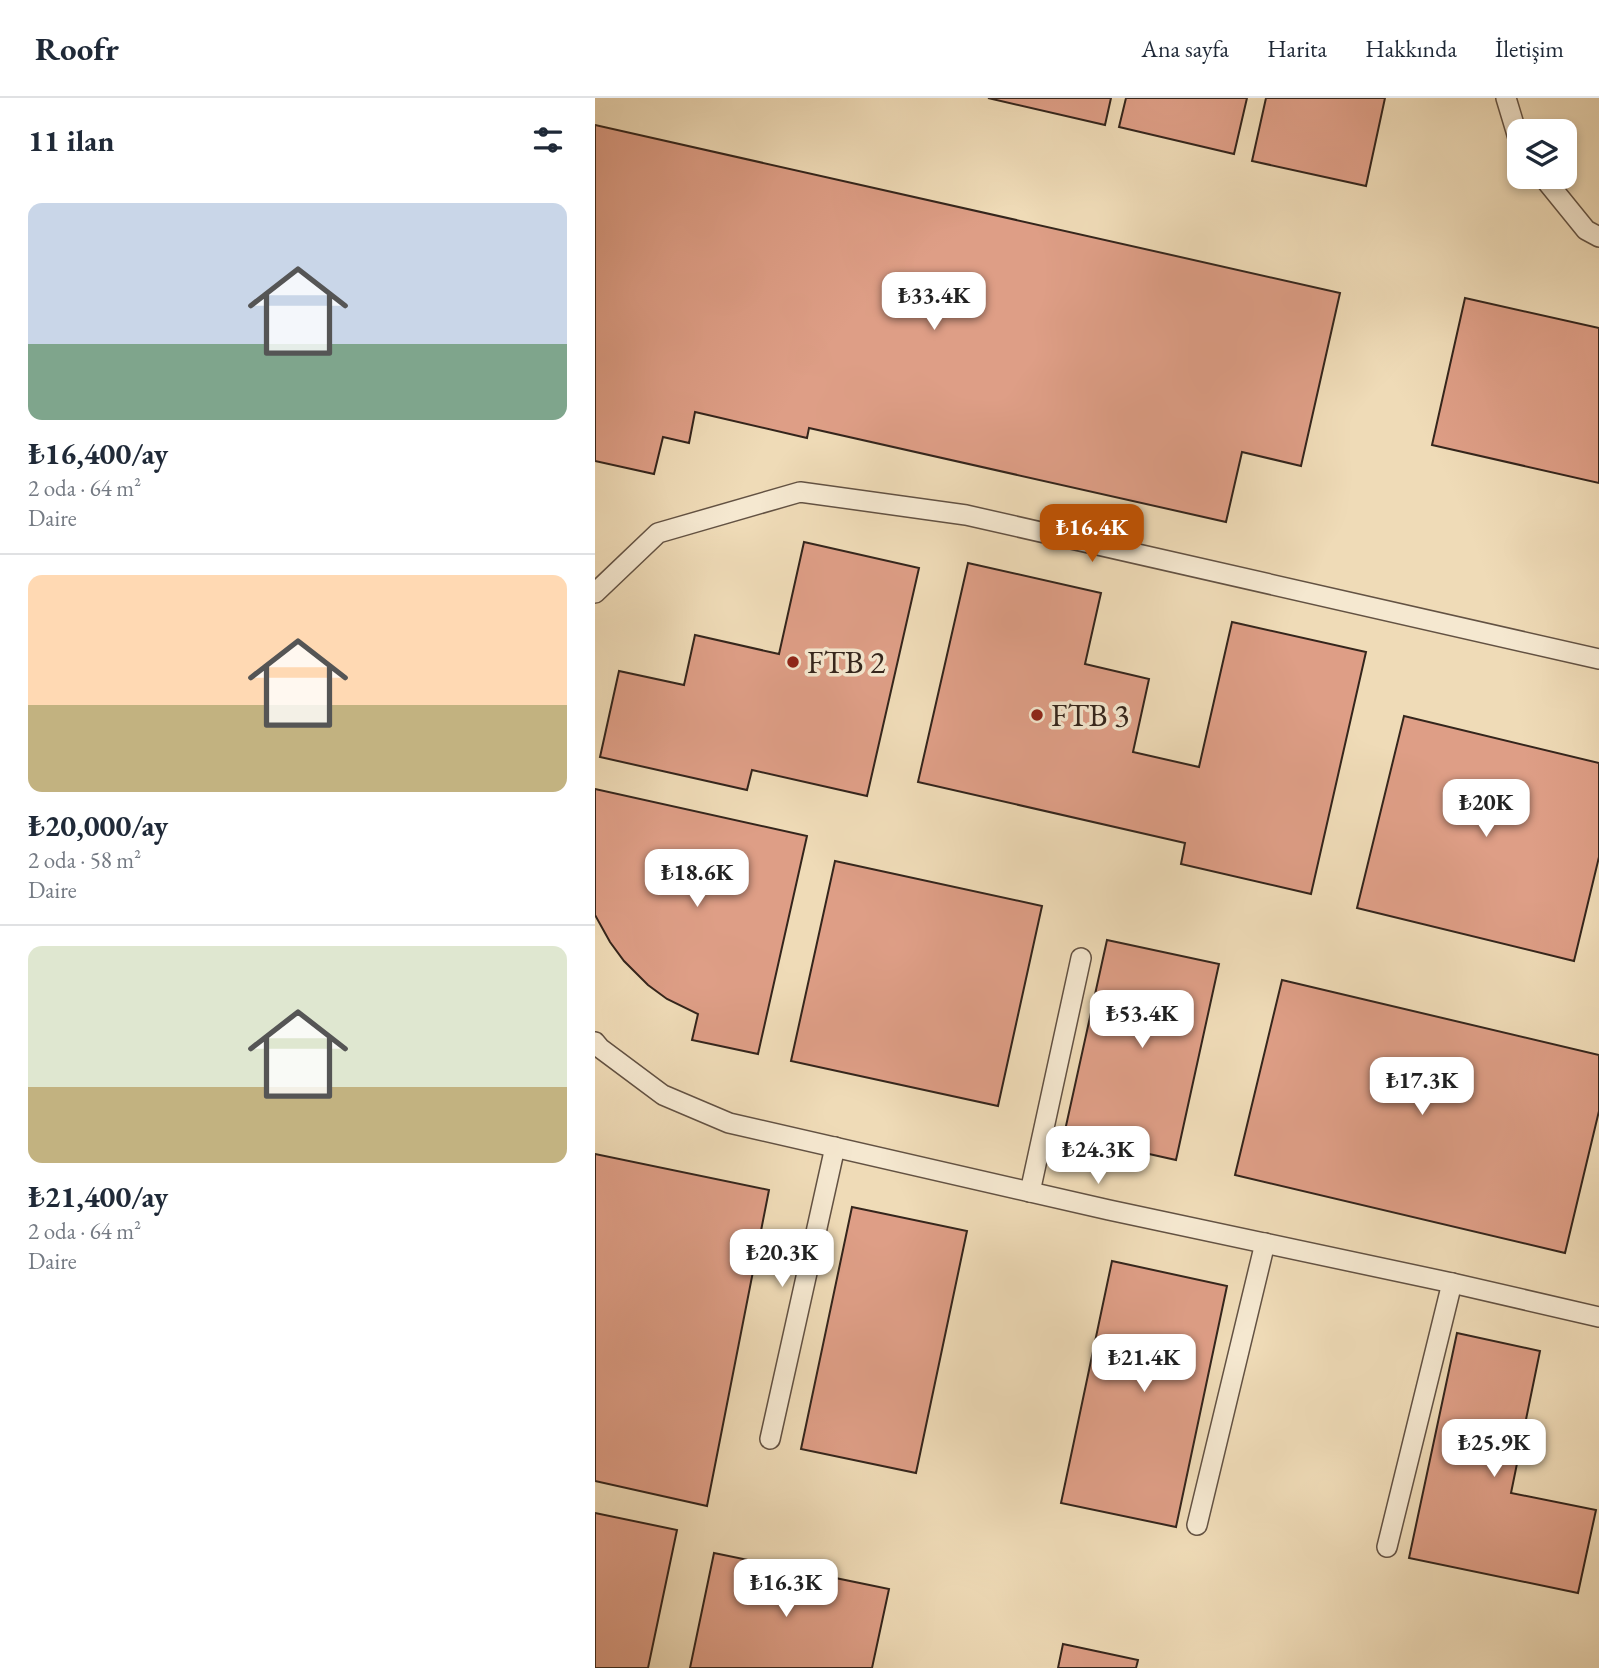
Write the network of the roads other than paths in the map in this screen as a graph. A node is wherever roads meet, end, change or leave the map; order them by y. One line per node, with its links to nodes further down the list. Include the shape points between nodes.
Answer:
1 (1506, 98): 2 (street)
2 (1512, 119)
3 (1553, 189): 4 (street, via 1586,230)
4 (1599, 237)
5 (595, 593): 6 (street, via 658,533 800,492 966,515)
6 (1599, 659)
7 (1081, 958): 10 (street)
8 (595, 1042): 9 (street, via 663,1095 729,1122)
9 (835, 1147): 10 (street); 14 (street)
10 (1030, 1192): 11 (street)
11 (1265, 1243): 12 (street); 15 (street)
12 (1452, 1283): 13 (street); 16 (street)
13 (1599, 1317)
14 (770, 1439)
15 (1197, 1525)
16 (1387, 1547)

